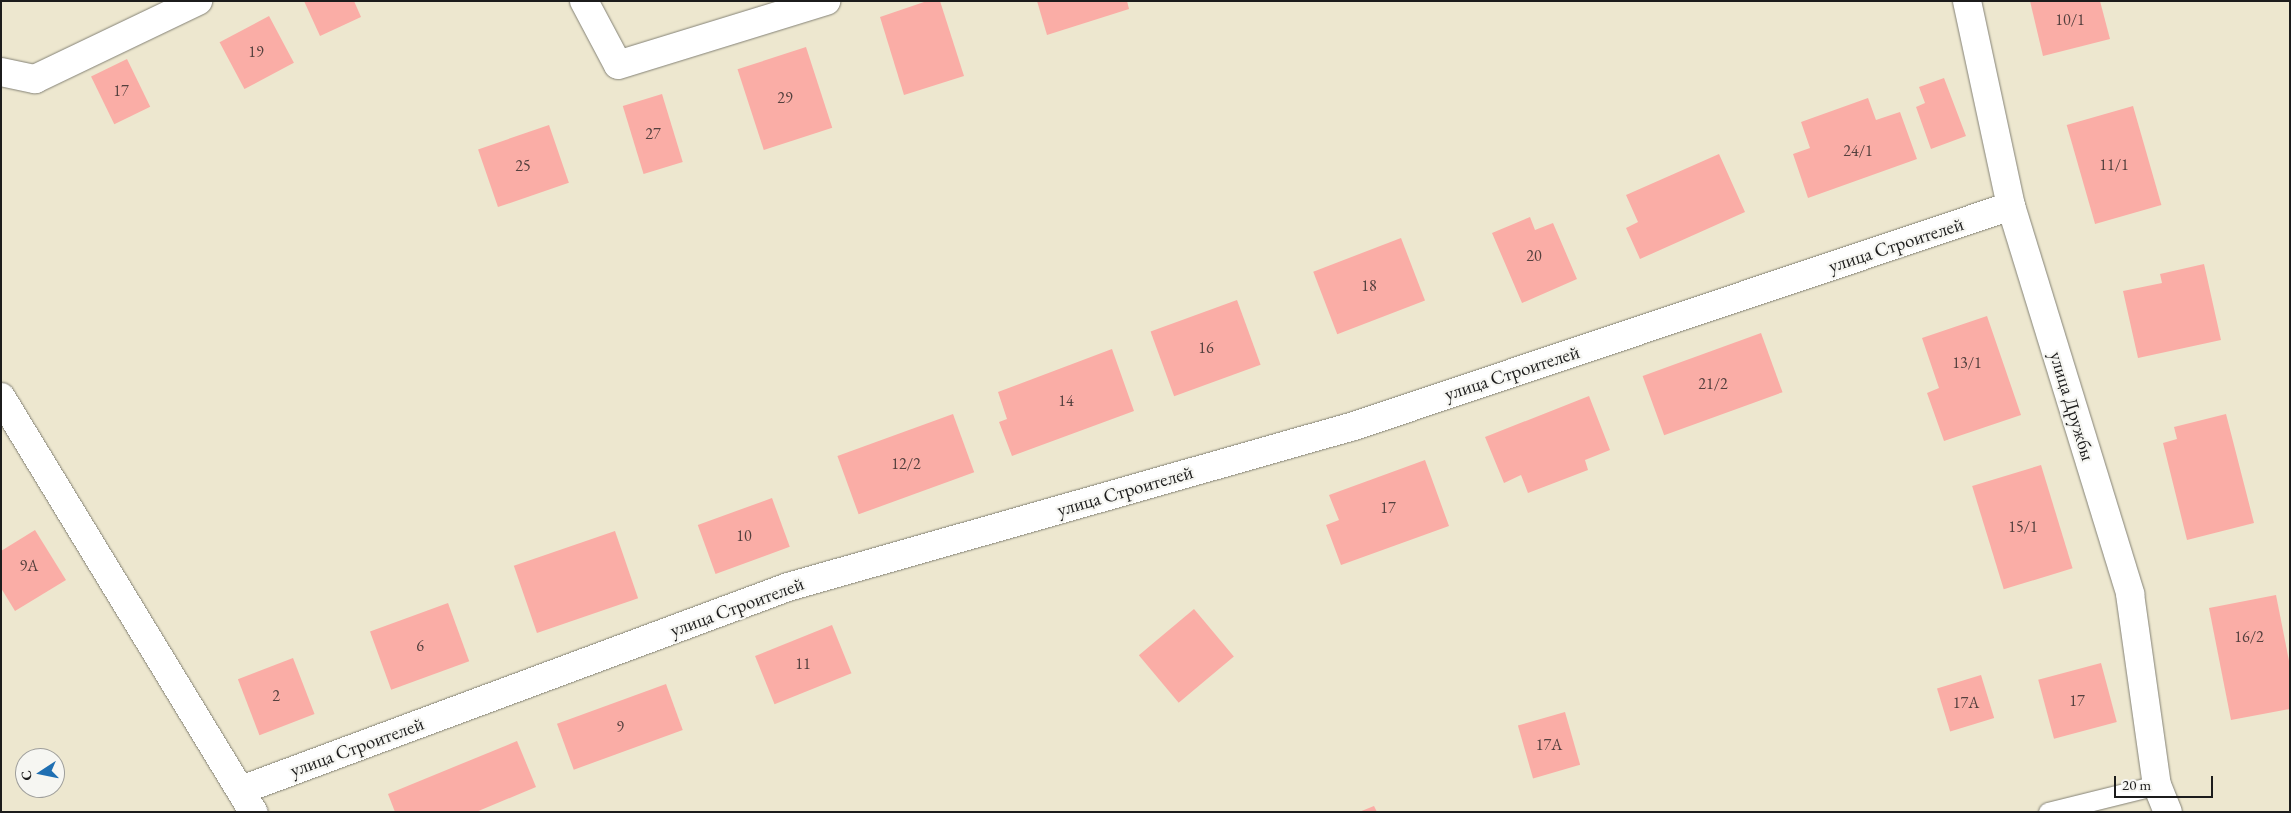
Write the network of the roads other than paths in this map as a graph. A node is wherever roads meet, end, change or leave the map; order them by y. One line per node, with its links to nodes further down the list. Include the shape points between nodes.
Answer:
1 (198, 1): 5 (street, via 35,79)
2 (584, 1): 3 (street, via 618,65)
3 (826, 1)
4 (1967, 1): 6 (street, улица Дружбы)
5 (1, 72)
6 (2011, 206): 8 (street, улица Дружбы, via 2130,594); 9 (street, улица Строителей, via 1354,426 788,587)
7 (1, 397): 9 (street)
8 (2157, 785): 10 (lane); 11 (street, улица Дружбы)
9 (248, 801)
10 (2048, 812)
11 (2168, 812)

